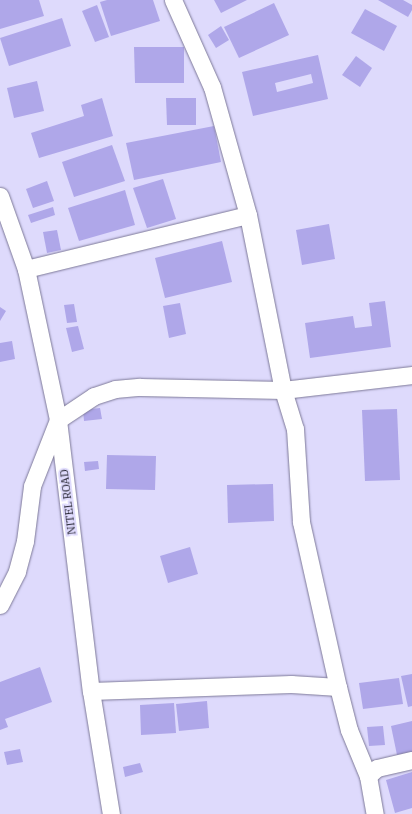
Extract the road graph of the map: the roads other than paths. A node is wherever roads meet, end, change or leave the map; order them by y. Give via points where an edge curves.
1 (173, 0) edge
2 (0, 196) edge
3 (248, 215) junction
4 (26, 269) junction
5 (412, 375) edge
6 (283, 390) junction
7 (58, 420) junction
8 (0, 605) edge
9 (338, 687) junction
10 (91, 691) junction
11 (412, 760) edge
12 (368, 776) junction
13 (111, 814) edge
14 (375, 814) edge

1 - 3 street via 212,87
2 - 4 street, NITEL ROAD
3 - 4 street
3 - 6 street
4 - 7 street, NITEL ROAD
5 - 6 street
6 - 7 street via 140,387 115,390 94,396
6 - 9 street via 295,429 301,522
7 - 8 street via 32,486 25,542 17,571
7 - 10 street, NITEL ROAD
9 - 10 street via 291,684
9 - 12 street via 349,730
10 - 13 street, NITEL ROAD
11 - 12 street via 377,768
12 - 14 street

